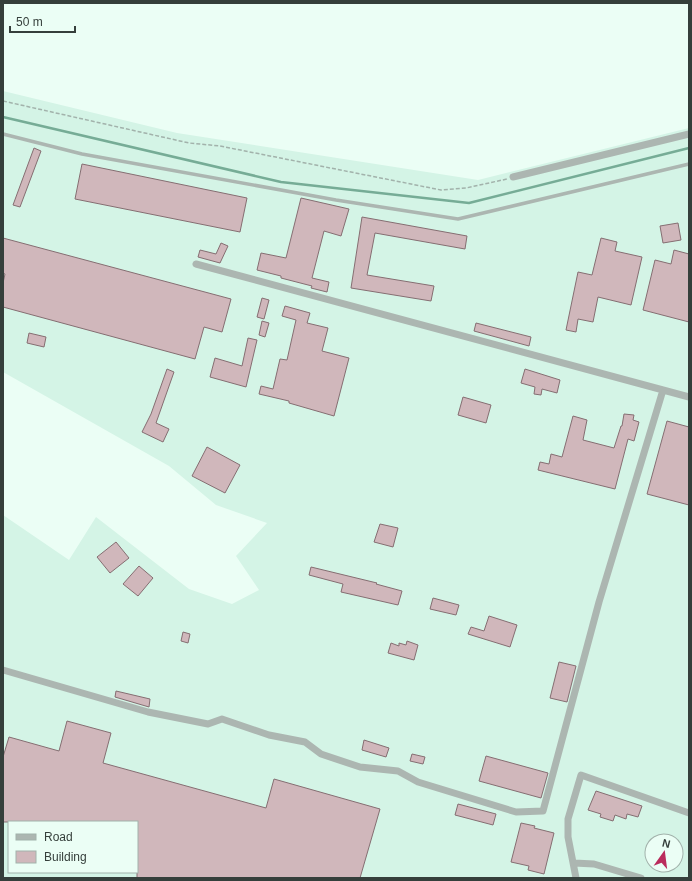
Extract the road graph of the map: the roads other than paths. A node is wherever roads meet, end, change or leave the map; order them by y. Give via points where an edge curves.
1 (3, 134) edge
2 (689, 134) edge
3 (689, 164) edge
4 (512, 178) road end
5 (196, 264) dead end
6 (663, 390) junction
7 (689, 397) edge
8 (3, 670) edge
9 (689, 812) edge
10 (574, 863) junction
11 (574, 877) edge
12 (641, 878) edge

1 - 3 lane via 82,154 336,200 458,219
2 - 4 street
5 - 6 street
6 - 7 street
6 - 8 street via 599,602 543,811 516,812 418,782 398,771 360,767 321,754 305,742 269,735 222,719 208,724 148,712
9 - 10 street via 581,775 568,819 568,837
10 - 11 street
10 - 12 street via 594,864

